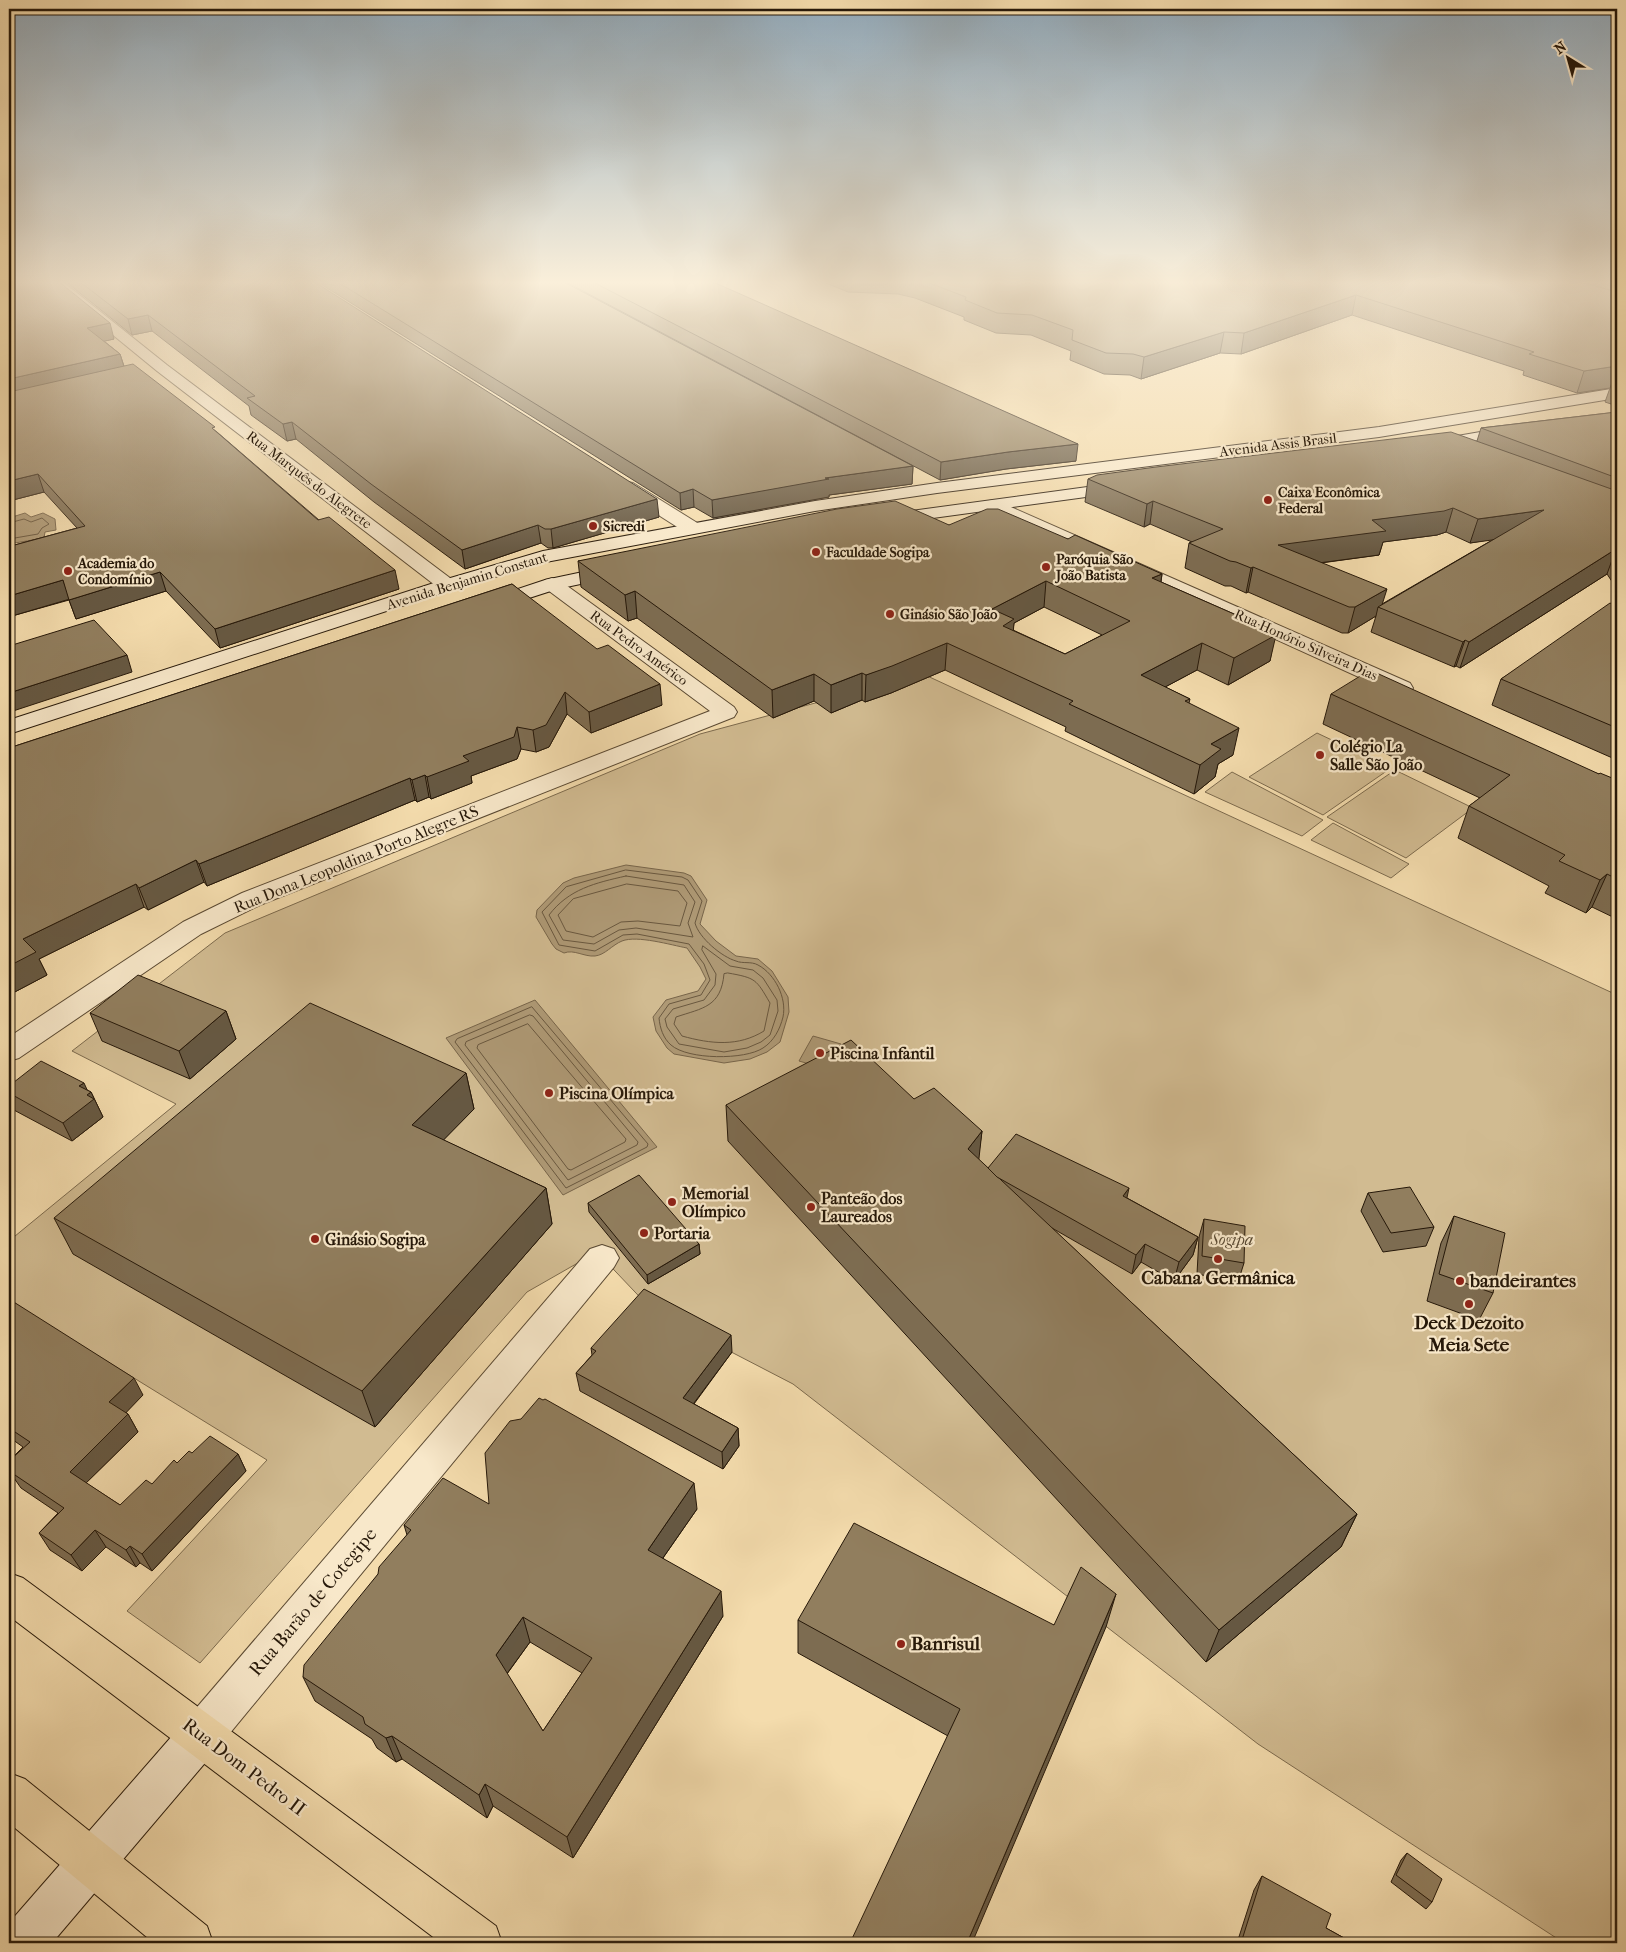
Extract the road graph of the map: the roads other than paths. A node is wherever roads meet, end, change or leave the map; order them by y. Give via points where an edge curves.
1 (146, 372) edge
2 (167, 372) edge
3 (143, 373) edge
4 (1617, 393) edge
5 (1532, 428) edge
6 (1379, 432) junction
7 (1438, 444) junction
8 (1419, 447) edge
9 (1464, 454) edge
10 (913, 474) edge
11 (610, 476) edge
12 (1142, 485) edge
13 (937, 488) junction
14 (995, 505) junction
15 (873, 521) edge
16 (692, 528) junction
17 (635, 567) edge
18 (552, 584) junction
19 (447, 585) junction
20 (468, 612) edge
21 (1422, 696) edge
22 (726, 712) joint
23 (9, 726) edge
24 (9, 1052) edge
25 (602, 1258) dead end
26 (9, 1592) edge
27 (201, 1735) junction
28 (9, 1795) edge
29 (91, 1863) junction
30 (22, 1943) edge
31 (190, 1943) edge
32 (479, 1943) edge

1 - 3 street
2 - 19 street, Rua Marquês do Alegrete
4 - 6 street, Avenida Assis Brasil
5 - 7 street
6 - 7 street
6 - 13 street, Avenida Assis Brasil
7 - 8 street
7 - 9 street
10 - 13 street
11 - 16 street
12 - 14 street
13 - 16 street, Avenida Benjamin Constant
14 - 15 street
14 - 21 street, Rua Honório Silveira Dias
16 - 19 street, Avenida Benjamin Constant via 543,557
17 - 18 street, Avenida Benjamin Constant
18 - 20 street, Avenida Benjamin Constant
18 - 22 street, Rua Pedro Américo
19 - 23 street, Avenida Benjamin Constant
22 - 24 street, Rua Dona Leopoldina Porto Alegre RS via 251,899 192,928
25 - 27 street, Rua Barão de Cotegipe
26 - 27 main road, Rua Dom Pedro II
27 - 29 street, Rua Barão de Cotegipe
27 - 32 main road, Rua Dom Pedro II
28 - 29 main road
29 - 30 street, Rua Barão de Cotegipe
29 - 31 main road

